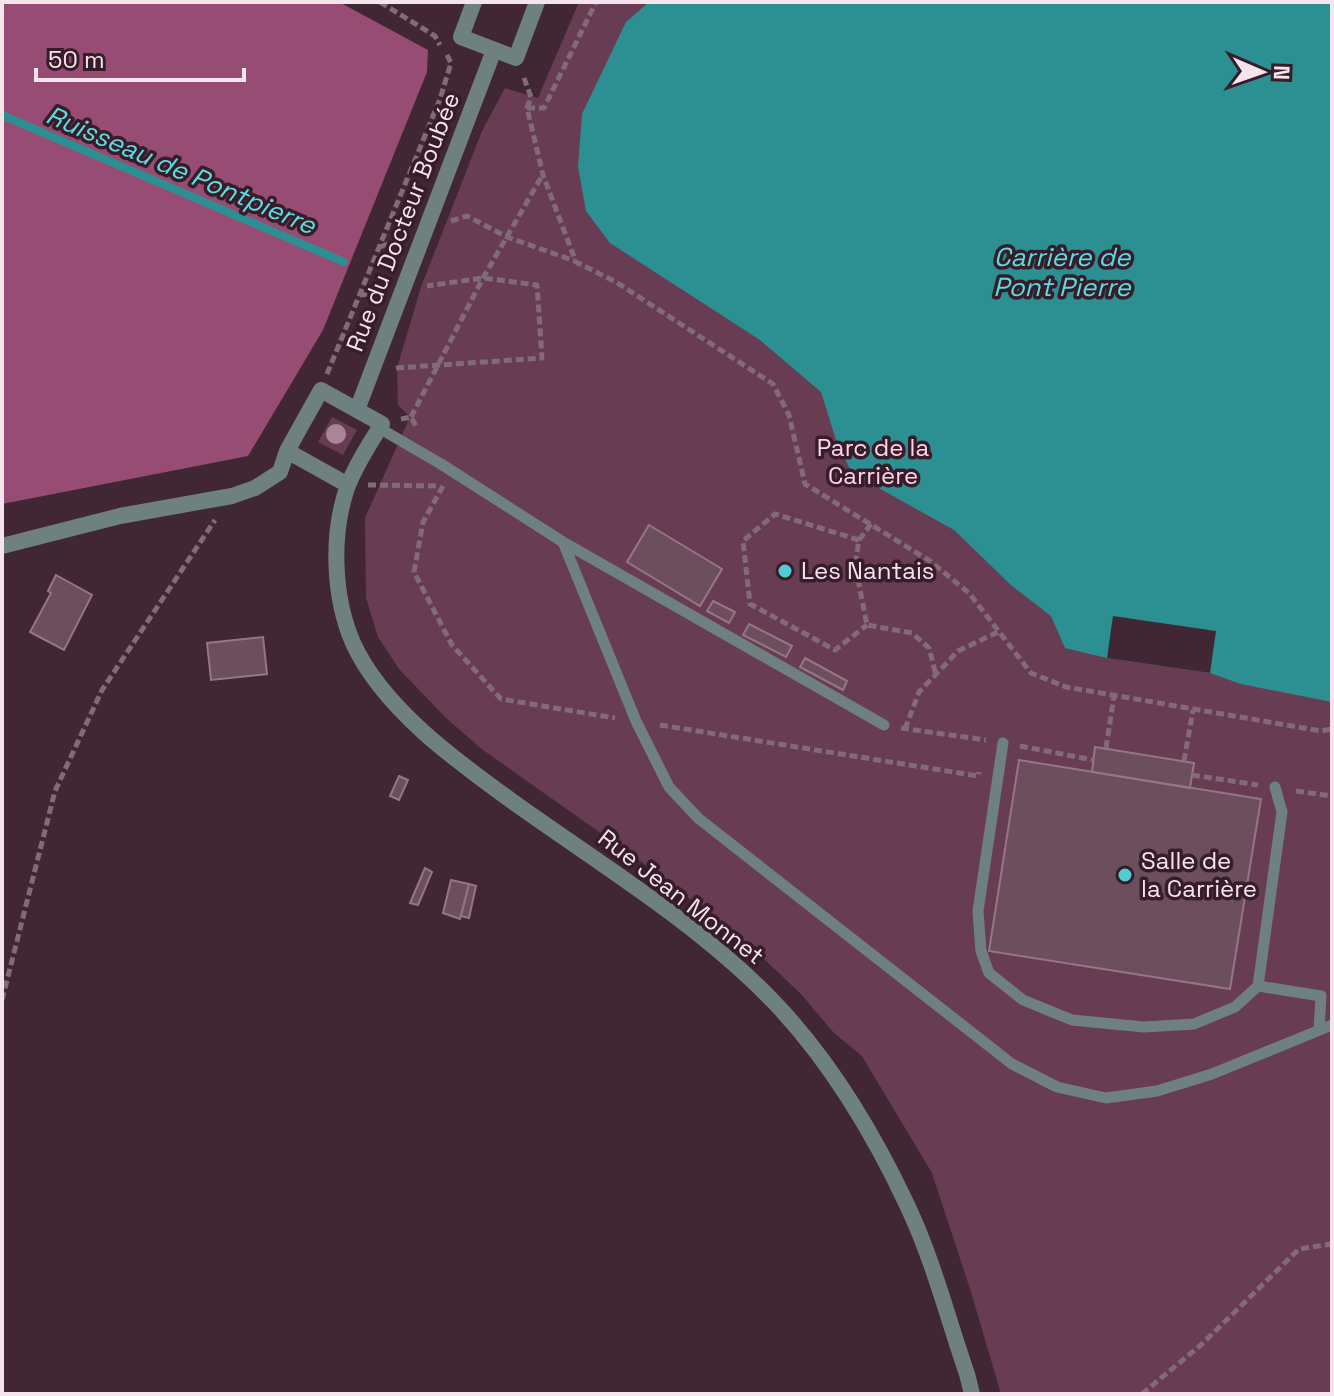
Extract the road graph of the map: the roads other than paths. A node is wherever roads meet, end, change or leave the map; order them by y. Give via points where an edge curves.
1 (537, 2) edge
2 (472, 3) edge
3 (494, 50) junction
4 (357, 410) junction
5 (379, 428) junction
6 (287, 451) junction
7 (348, 485) junction
8 (563, 542) junction
9 (2, 546) edge
10 (884, 725) road end
11 (1003, 743) road end
12 (1275, 787) road end
13 (1258, 986) junction
14 (1332, 1025) edge
15 (1319, 1030) junction
16 (972, 1394) edge

1 - 3 street via 516,58
2 - 3 street via 461,37
3 - 4 street, Rue du Docteur Boubée
4 - 5 street via 382,424
4 - 6 street via 321,390
5 - 7 street, Rue Jean Monnet
5 - 8 lane
6 - 7 street
6 - 9 street via 280,472 232,496 120,516
7 - 16 street, Rue Jean Monnet via 339,517 339,595 354,645 384,690 457,761 713,946 809,1042 868,1127 909,1209
8 - 10 lane
8 - 15 lane via 636,721 669,787 698,818 1012,1064 1057,1087 1106,1098 1157,1091 1212,1074
11 - 13 lane via 978,911 981,951 989,973 1023,1000 1072,1020 1144,1027 1194,1024 1235,1007
12 - 13 lane via 1282,812
13 - 15 lane via 1321,996
14 - 15 lane

